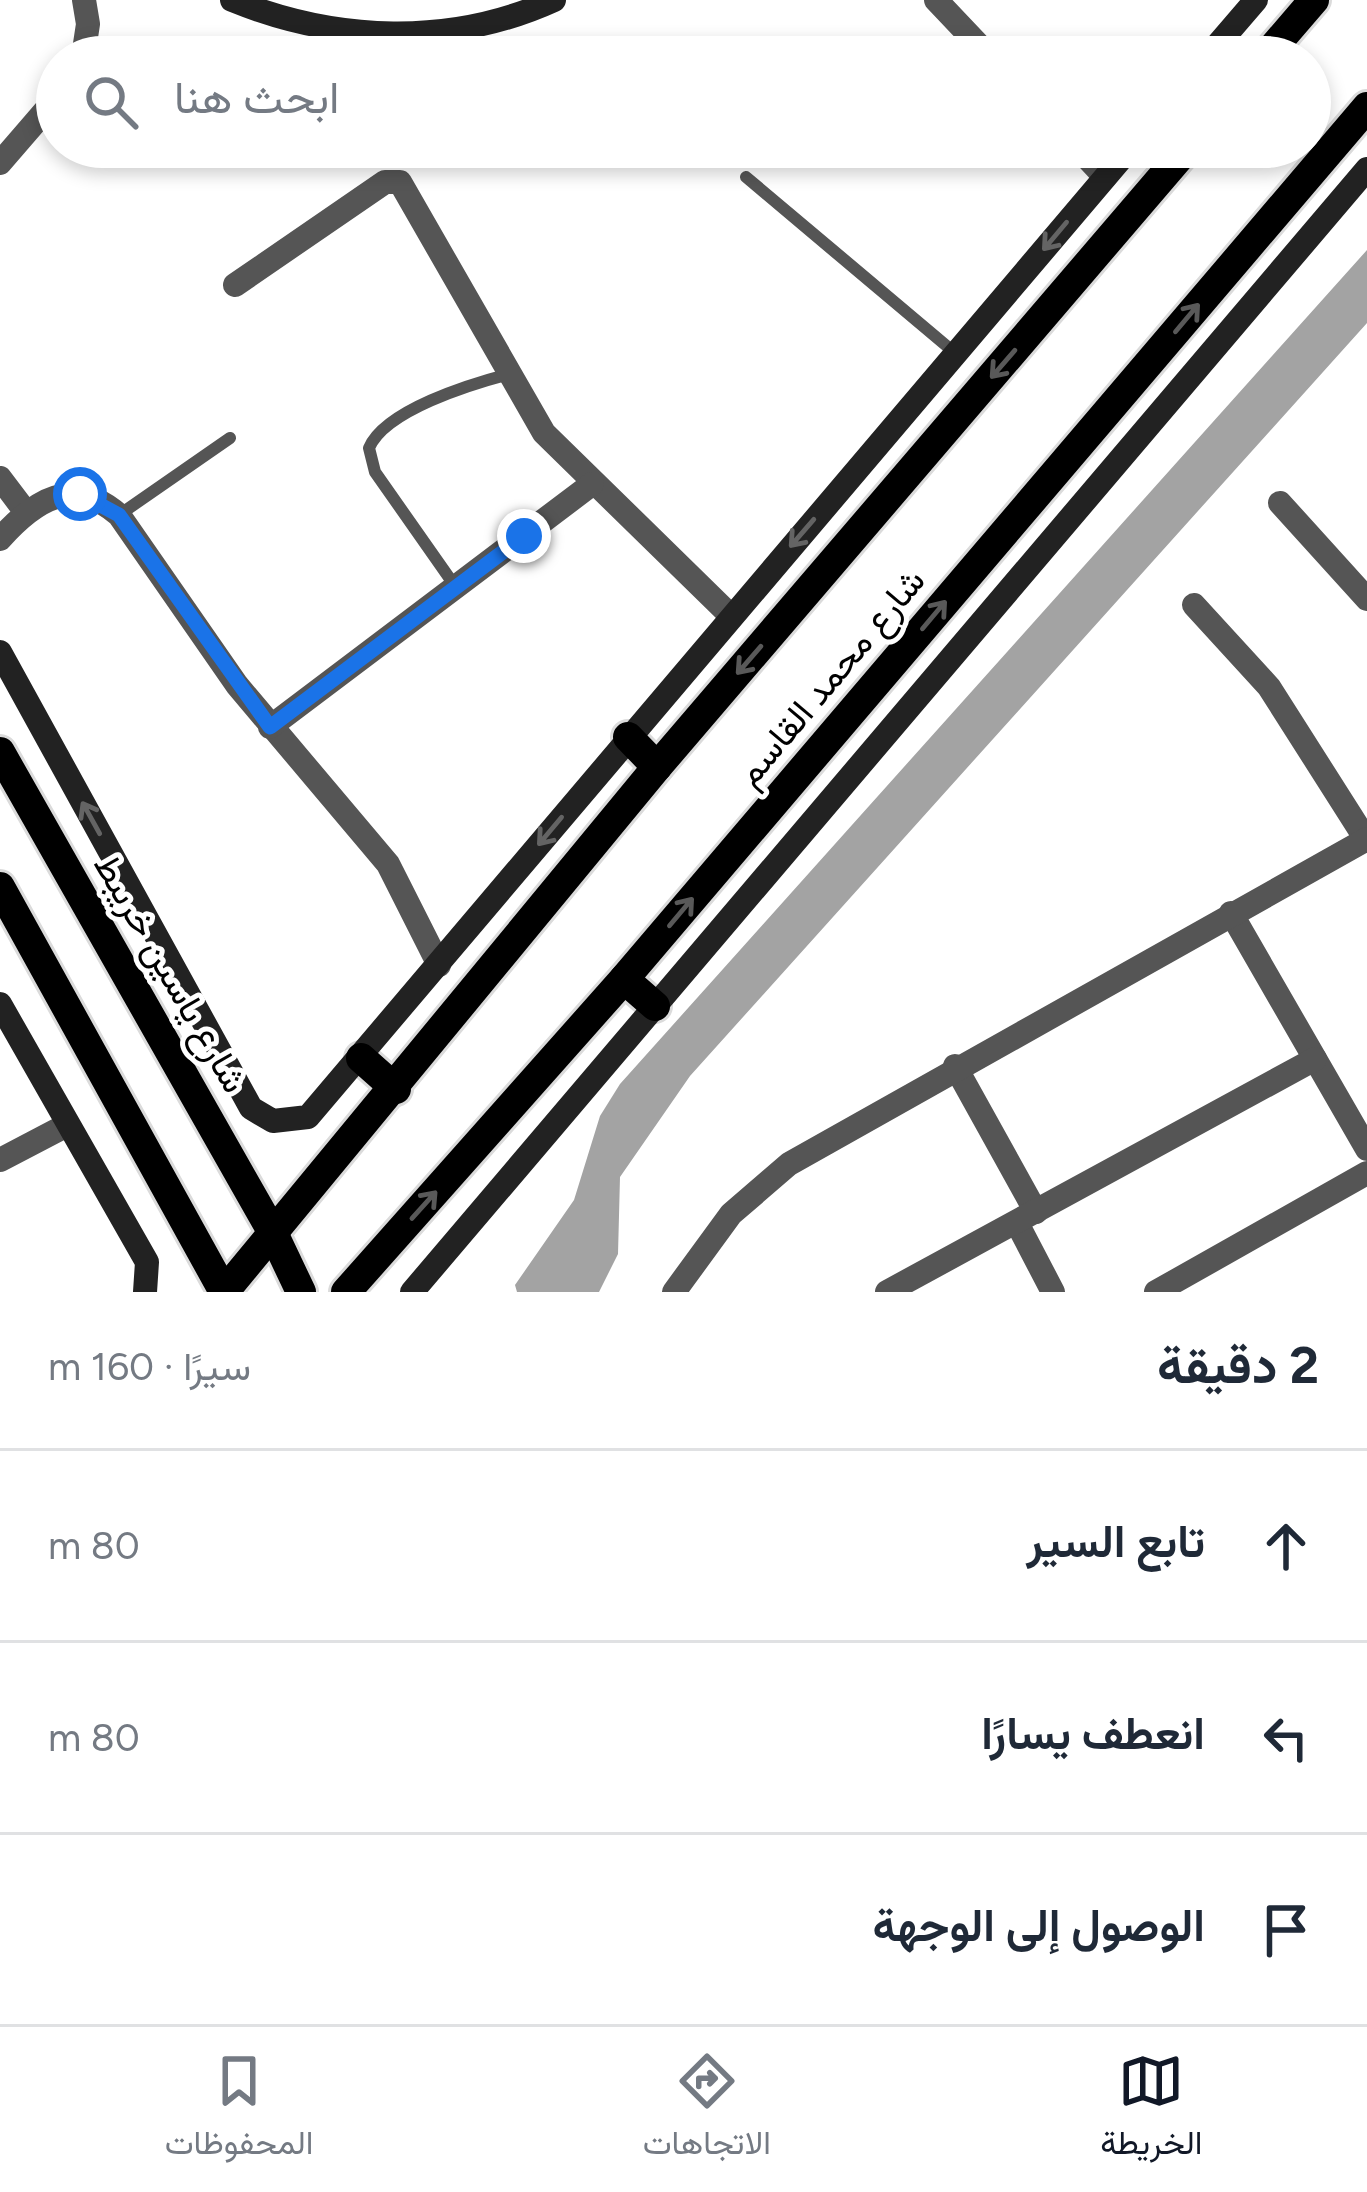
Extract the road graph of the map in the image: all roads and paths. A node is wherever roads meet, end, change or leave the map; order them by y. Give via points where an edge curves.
1 (83, 0) edge
2 (232, 0) edge
3 (554, 0) edge
4 (936, 0) edge
5 (1256, 0) edge
6 (1314, 0) edge
7 (86, 36) edge
8 (970, 36) edge
9 (1226, 36) edge
10 (1283, 36) edge
11 (1367, 107) edge
12 (36, 121) edge
13 (1331, 149) edge
14 (0, 163) edge
15 (1097, 168) edge
16 (1113, 168) edge
17 (1170, 168) edge
18 (1315, 168) edge
19 (1367, 169) edge
20 (746, 177) dead end
21 (1105, 177) junction
22 (235, 285) dead end
23 (955, 353) junction
24 (509, 374) junction
25 (230, 438) dead end
26 (0, 478) edge
27 (592, 484) junction
28 (1280, 503) dead end
29 (25, 511) junction
30 (119, 515) junction
31 (0, 538) edge
32 (455, 587) junction
33 (1367, 599) edge
34 (1193, 605) dead end
35 (730, 616) junction
36 (0, 652) edge
37 (270, 727) junction
38 (628, 736) junction
39 (0, 752) edge
40 (657, 767) junction
41 (1367, 840) edge
42 (0, 886) edge
43 (1231, 913) junction
44 (440, 964) junction
45 (624, 979) junction
46 (0, 1004) edge
47 (655, 1006) junction
48 (361, 1058) junction
49 (1315, 1059) junction
50 (956, 1066) junction
51 (396, 1088) junction
52 (67, 1125) junction
53 (1367, 1149) edge
54 (0, 1160) edge
55 (1367, 1173) edge
56 (1026, 1218) junction
57 (273, 1233) junction
58 (145, 1292) edge
59 (224, 1292) edge
60 (301, 1292) edge
61 (346, 1292) edge
62 (412, 1292) edge
63 (674, 1292) edge
64 (887, 1292) edge
65 (1053, 1292) edge
66 (1156, 1292) edge

1 - 7 street
2 - 3 main road via 324,28 399,34 475,26
4 - 8 street
5 - 9 main road
6 - 10 main road
13 -> 11 main road, شارع محمد القاسم
12 - 14 street
15 - 21 street
16 - 21 main road
17 -> 40 main road, شارع محمد القاسم
45 -> 18 main road, شارع محمد القاسم
19 - 47 main road
20 - 23 lane
21 -> 23 main road
22 - 24 street via 396,179
23 -> 35 main road
24 - 27 street via 544,434
24 - 32 lane via 407,414 369,448 375,472
25 - 30 lane
26 - 29 street
27 - 32 street
27 - 35 street
28 - 33 street
29 - 30 street via 65,494 94,498
29 - 31 street
30 - 37 street
32 - 37 street
34 - 41 street via 1270,687
35 - 38 main road
48 -> 36 main road via 308,1117 273,1121 251,1108
37 - 44 street via 388,864
38 - 40 main road
38 -> 44 main road
39 - 57 main road, شارع ياسين خريبط
40 - 51 main road, شارع محمد القاسم
41 - 43 street
42 - 59 main road
43 - 49 street
43 - 50 street
44 - 48 main road
45 - 47 main road
61 -> 45 main road, شارع محمد القاسم
46 - 52 main road
47 - 62 main road
48 - 51 main road
49 - 53 street
49 - 56 street
50 - 56 street
50 - 63 street via 758,1187
51 - 57 main road, شارع محمد القاسم
52 - 54 street
52 - 58 main road via 147,1262
55 - 66 street
56 - 64 street
56 - 65 street
57 - 59 main road, شارع محمد القاسم
57 - 60 main road, شارع ياسين خريبط

